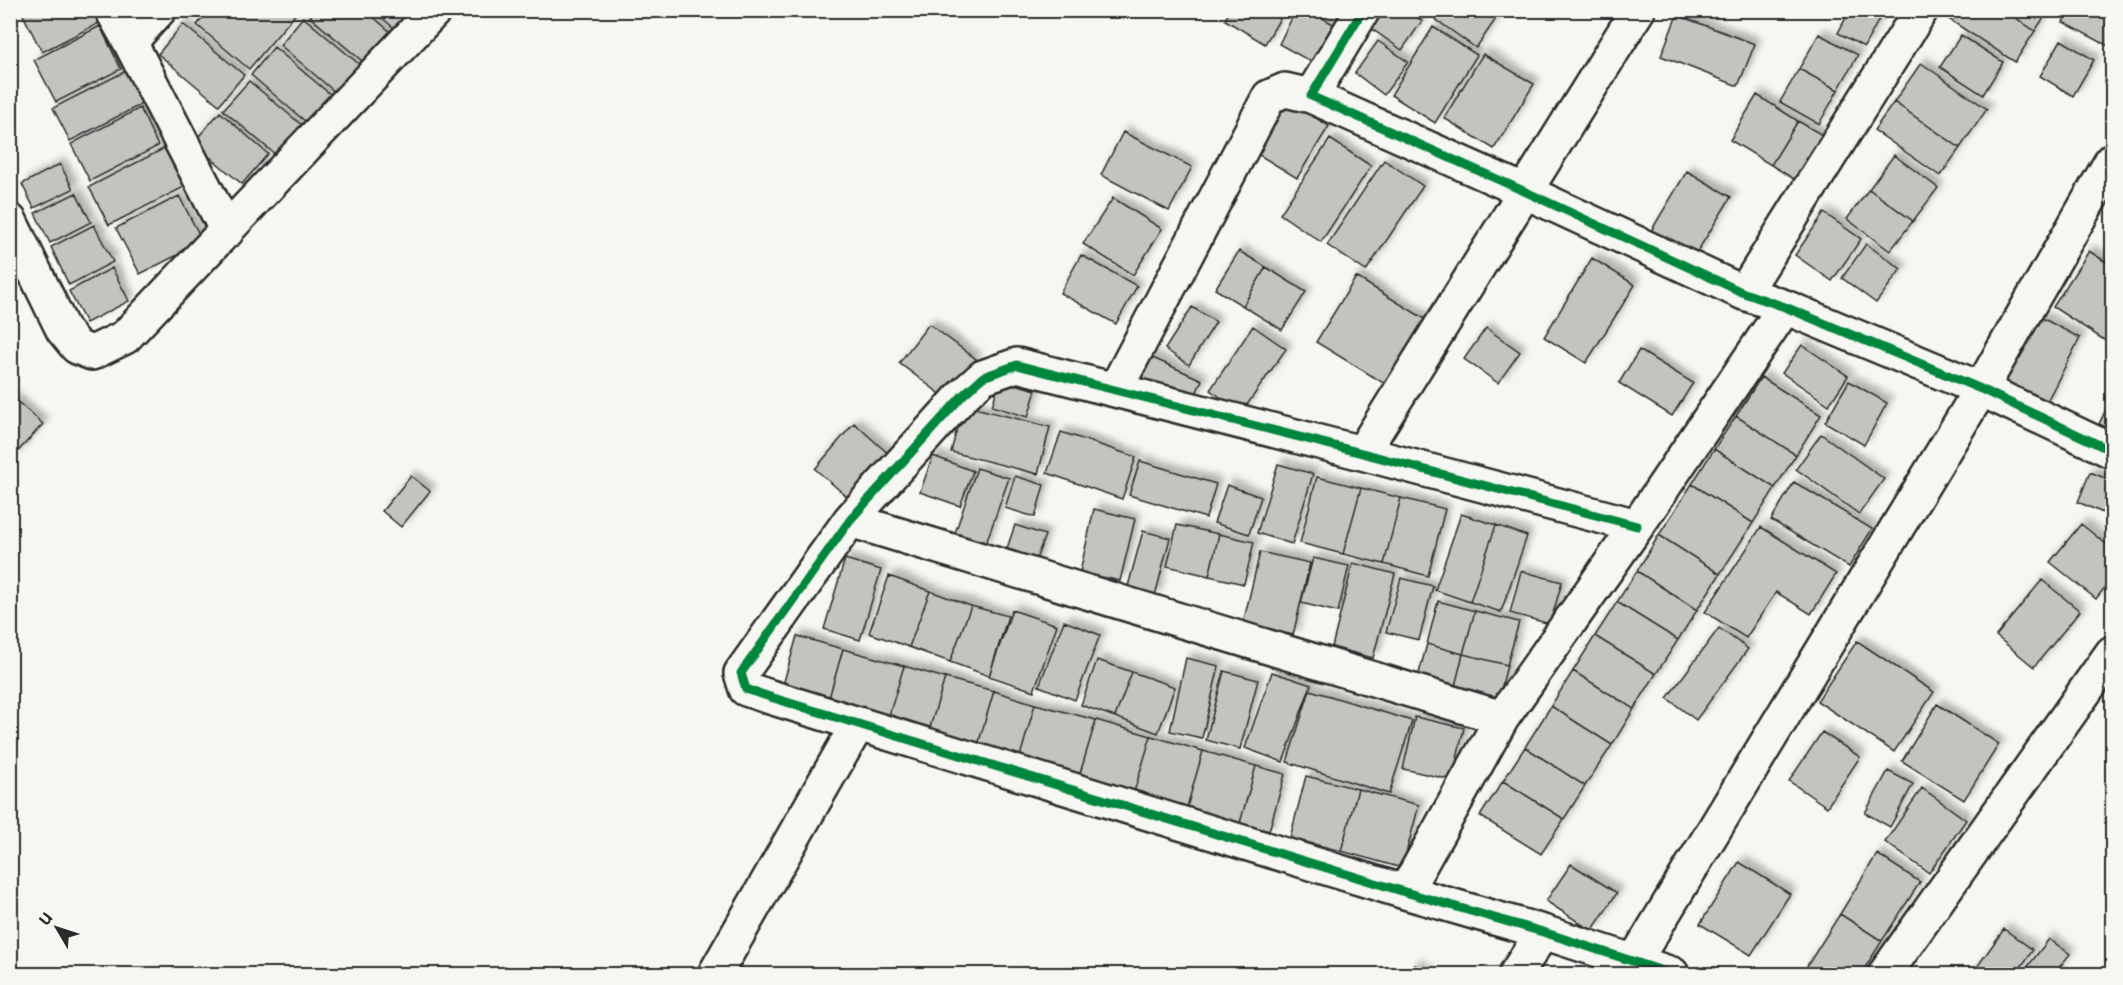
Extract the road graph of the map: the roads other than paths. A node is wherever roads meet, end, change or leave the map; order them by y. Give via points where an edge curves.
1 (112, 10) edge
2 (159, 10) edge
3 (435, 10) edge
4 (1363, 10) edge
5 (1638, 10) edge
6 (1921, 10) edge
7 (130, 42) junction
8 (1311, 96) junction
9 (2112, 160) edge
10 (1526, 192) junction
11 (10, 221) edge
12 (227, 231) junction
13 (1744, 293) junction
14 (1785, 307) junction
15 (1981, 389) junction
16 (1115, 390) junction
17 (2112, 451) edge
18 (1362, 453) junction
19 (850, 520) junction
20 (1637, 526) junction
21 (2112, 652) edge
22 (1502, 718) junction
23 (858, 724) junction
24 (1405, 892) junction
25 (1543, 932) junction
26 (1634, 962) junction
27 (715, 975) edge
28 (1516, 975) edge
29 (1672, 975) edge
30 (1885, 975) edge

1 - 7 street
2 - 7 street
3 - 12 street
4 - 8 street
5 - 10 street
6 - 13 street
7 - 12 street
8 - 10 street
8 - 16 street via 1285,90 1269,97
9 - 15 street
10 - 13 street
10 - 18 street
11 - 12 street via 63,330 77,347 92,353 124,337
13 - 14 street
14 - 15 street
14 - 20 street
15 - 17 street
15 - 26 street
16 - 18 street
16 - 19 street via 1017,365 983,377
18 - 20 street
19 - 22 street
19 - 23 street via 741,673 746,689
20 - 22 street
21 - 30 street
22 - 24 street
23 - 24 street
23 - 27 street
24 - 25 street
25 - 26 street
25 - 28 street
26 - 29 street

